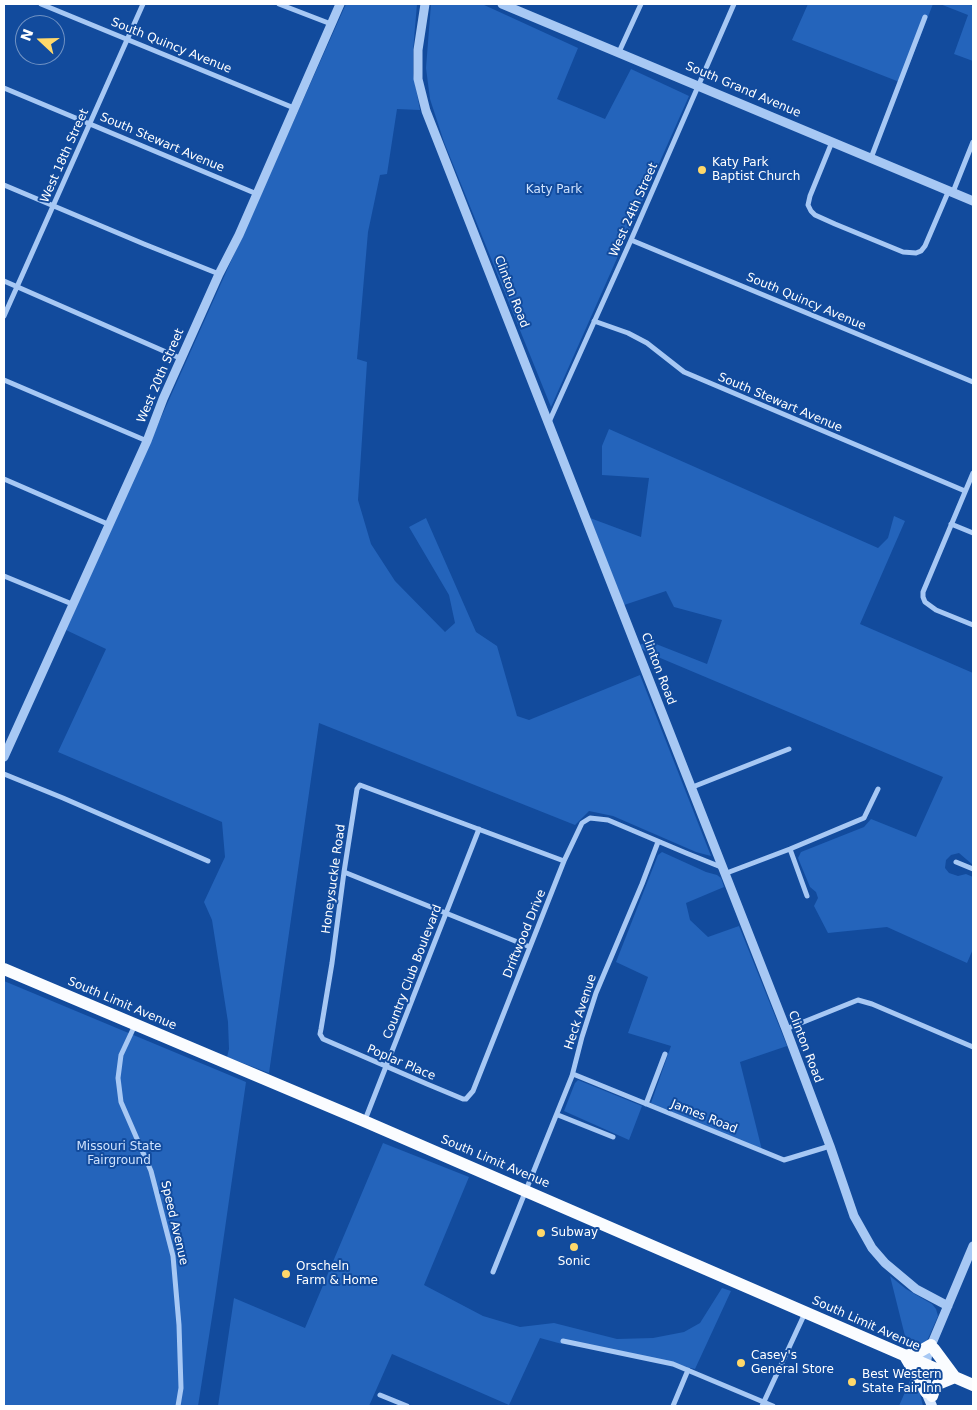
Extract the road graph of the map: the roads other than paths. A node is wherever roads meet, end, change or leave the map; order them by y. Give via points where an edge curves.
1 (41, 4) edge
2 (143, 4) edge
3 (279, 4) edge
4 (340, 4) edge
5 (425, 4) edge
6 (502, 4) edge
7 (641, 4) edge
8 (734, 4) edge
9 (925, 17) dead end
10 (331, 24) junction
11 (127, 39) junction
12 (619, 52) junction
13 (699, 85) junction
14 (4, 88) edge
15 (294, 108) junction
16 (89, 123) junction
17 (832, 141) junction
18 (973, 142) edge
19 (871, 158) junction
20 (4, 185) edge
21 (951, 191) junction
22 (257, 194) junction
23 (973, 201) edge
24 (54, 207) junction
25 (632, 240) junction
26 (219, 274) junction
27 (4, 281) edge
28 (17, 287) junction
29 (4, 316) edge
30 (594, 321) junction
31 (182, 359) junction
32 (4, 380) edge
33 (973, 382) edge
34 (549, 422) junction
35 (147, 441) junction
36 (973, 473) edge
37 (4, 479) edge
38 (965, 491) junction
39 (951, 524) junction
40 (110, 525) junction
41 (973, 533) edge
42 (4, 576) edge
43 (72, 604) junction
44 (973, 625) edge
45 (789, 748) dead end
46 (4, 757) edge
47 (4, 774) edge
48 (690, 788) junction
49 (878, 788) dead end
50 (479, 829) junction
51 (658, 842) junction
52 (790, 849) junction
53 (564, 861) junction
54 (208, 862) dead end
55 (956, 862) dead end
56 (973, 869) edge
57 (723, 870) junction
58 (344, 872) junction
59 (807, 896) dead end
60 (446, 914) junction
61 (530, 947) junction
62 (4, 969) edge
63 (326, 1001) joint
64 (136, 1024) junction
65 (786, 1029) junction
66 (973, 1047) edge
67 (665, 1054) dead end
68 (486, 1057) joint
69 (386, 1067) junction
70 (573, 1074) junction
71 (646, 1104) junction
72 (558, 1115) junction
73 (364, 1121) junction
74 (613, 1137) dead end
75 (830, 1146) junction
76 (527, 1191) junction
77 (973, 1246) edge
78 (493, 1272) dead end
79 (948, 1306) junction
80 (805, 1312) junction
81 (563, 1341) dead end
82 (933, 1345) junction
83 (905, 1356) junction
84 (928, 1366) junction
85 (688, 1370) junction
86 (955, 1377) junction
87 (973, 1385) edge
88 (380, 1395) dead end
89 (930, 1399) edge
90 (763, 1404) edge
91 (178, 1406) edge
92 (407, 1406) edge
93 (673, 1406) edge
94 (773, 1406) edge

1 - 11 street, South Quincy Avenue
2 - 11 street, West 18th Street
3 - 10 street
4 - 10 street, West 20th Street
5 - 34 street, Clinton Road via 418,50 418,79 426,111
6 - 12 street, South Grand Avenue
7 - 12 street
8 - 13 street, West 24th Street
9 - 19 street
10 - 15 street, West 20th Street
11 - 15 street, South Quincy Avenue
11 - 16 street, West 18th Street
12 - 13 street, South Grand Avenue
13 - 17 street, South Grand Avenue
13 - 25 street, West 24th Street
14 - 16 street, South Stewart Avenue
15 - 22 street, West 20th Street
16 - 22 street, South Stewart Avenue
16 - 24 street, West 18th Street
17 - 19 street, South Grand Avenue
17 - 21 street via 808,205 815,215 835,224 903,252 916,253 925,246
18 - 21 street
19 - 21 street, South Grand Avenue
20 - 24 street
21 - 23 street, South Grand Avenue
22 - 26 street, West 20th Street
24 - 26 street
24 - 28 street, West 18th Street
25 - 30 street, West 24th Street
25 - 33 street, South Quincy Avenue
26 - 31 street, West 20th Street
27 - 28 street
28 - 29 street, West 18th Street
28 - 31 street
30 - 34 street, West 24th Street
30 - 38 street, South Stewart Avenue via 647,343 684,372
31 - 35 street, West 20th Street
32 - 35 street
34 - 48 street, Clinton Road
35 - 40 street, West 20th Street
36 - 38 street
37 - 40 street
38 - 39 street
39 - 41 street
39 - 44 street via 924,592 925,602
40 - 43 street, West 20th Street
42 - 43 street
43 - 46 street, West 20th Street
45 - 48 street
47 - 54 street
48 - 57 street, Clinton Road
49 - 52 street via 864,818
50 - 53 street
50 - 58 street, Honeysuckle Road via 360,785
50 - 60 street, Country Club Boulevard
51 - 53 street, Driftwood Drive via 595,817 586,820 578,829
51 - 57 street
51 - 70 street, Heck Avenue via 596,993
52 - 57 street
52 - 59 street
53 - 61 street, Driftwood Drive
55 - 56 street
57 - 65 street, Clinton Road
58 - 60 street
58 - 63 street, Honeysuckle Road
60 - 61 street
60 - 69 street, Country Club Boulevard
61 - 68 street, Driftwood Drive
62 - 64 highway, South Limit Avenue
63 - 69 street, Poplar Place via 320,1034 323,1039
64 - 73 highway, South Limit Avenue
64 - 91 street, Speed Avenue via 121,1056 118,1078 121,1102 151,1171 173,1256 179,1325 181,1388
65 - 66 street via 858,1000
65 - 75 street, Clinton Road
67 - 71 street
68 - 69 street, Poplar Place via 470,1096 462,1099
69 - 73 street, Country Club Boulevard
70 - 71 street, James Road
70 - 72 street, Heck Avenue
71 - 75 street, James Road via 784,1160
72 - 74 street
72 - 76 street, Heck Avenue
73 - 76 highway, South Limit Avenue
75 - 79 street, Clinton Road via 854,1216 872,1248 916,1289
76 - 78 street, Heck Avenue
76 - 80 highway, South Limit Avenue
77 - 79 street
79 - 82 street
80 - 83 highway, South Limit Avenue
80 - 90 street
81 - 85 street
82 - 83 highway
82 - 84 street
82 - 86 highway
83 - 84 highway, South Limit Avenue
83 - 89 highway
84 - 86 highway, South Limit Avenue
84 - 89 main road
85 - 90 street
85 - 93 street
86 - 87 highway, South Limit Avenue
86 - 89 highway via 938,1384
88 - 92 street
90 - 94 street

